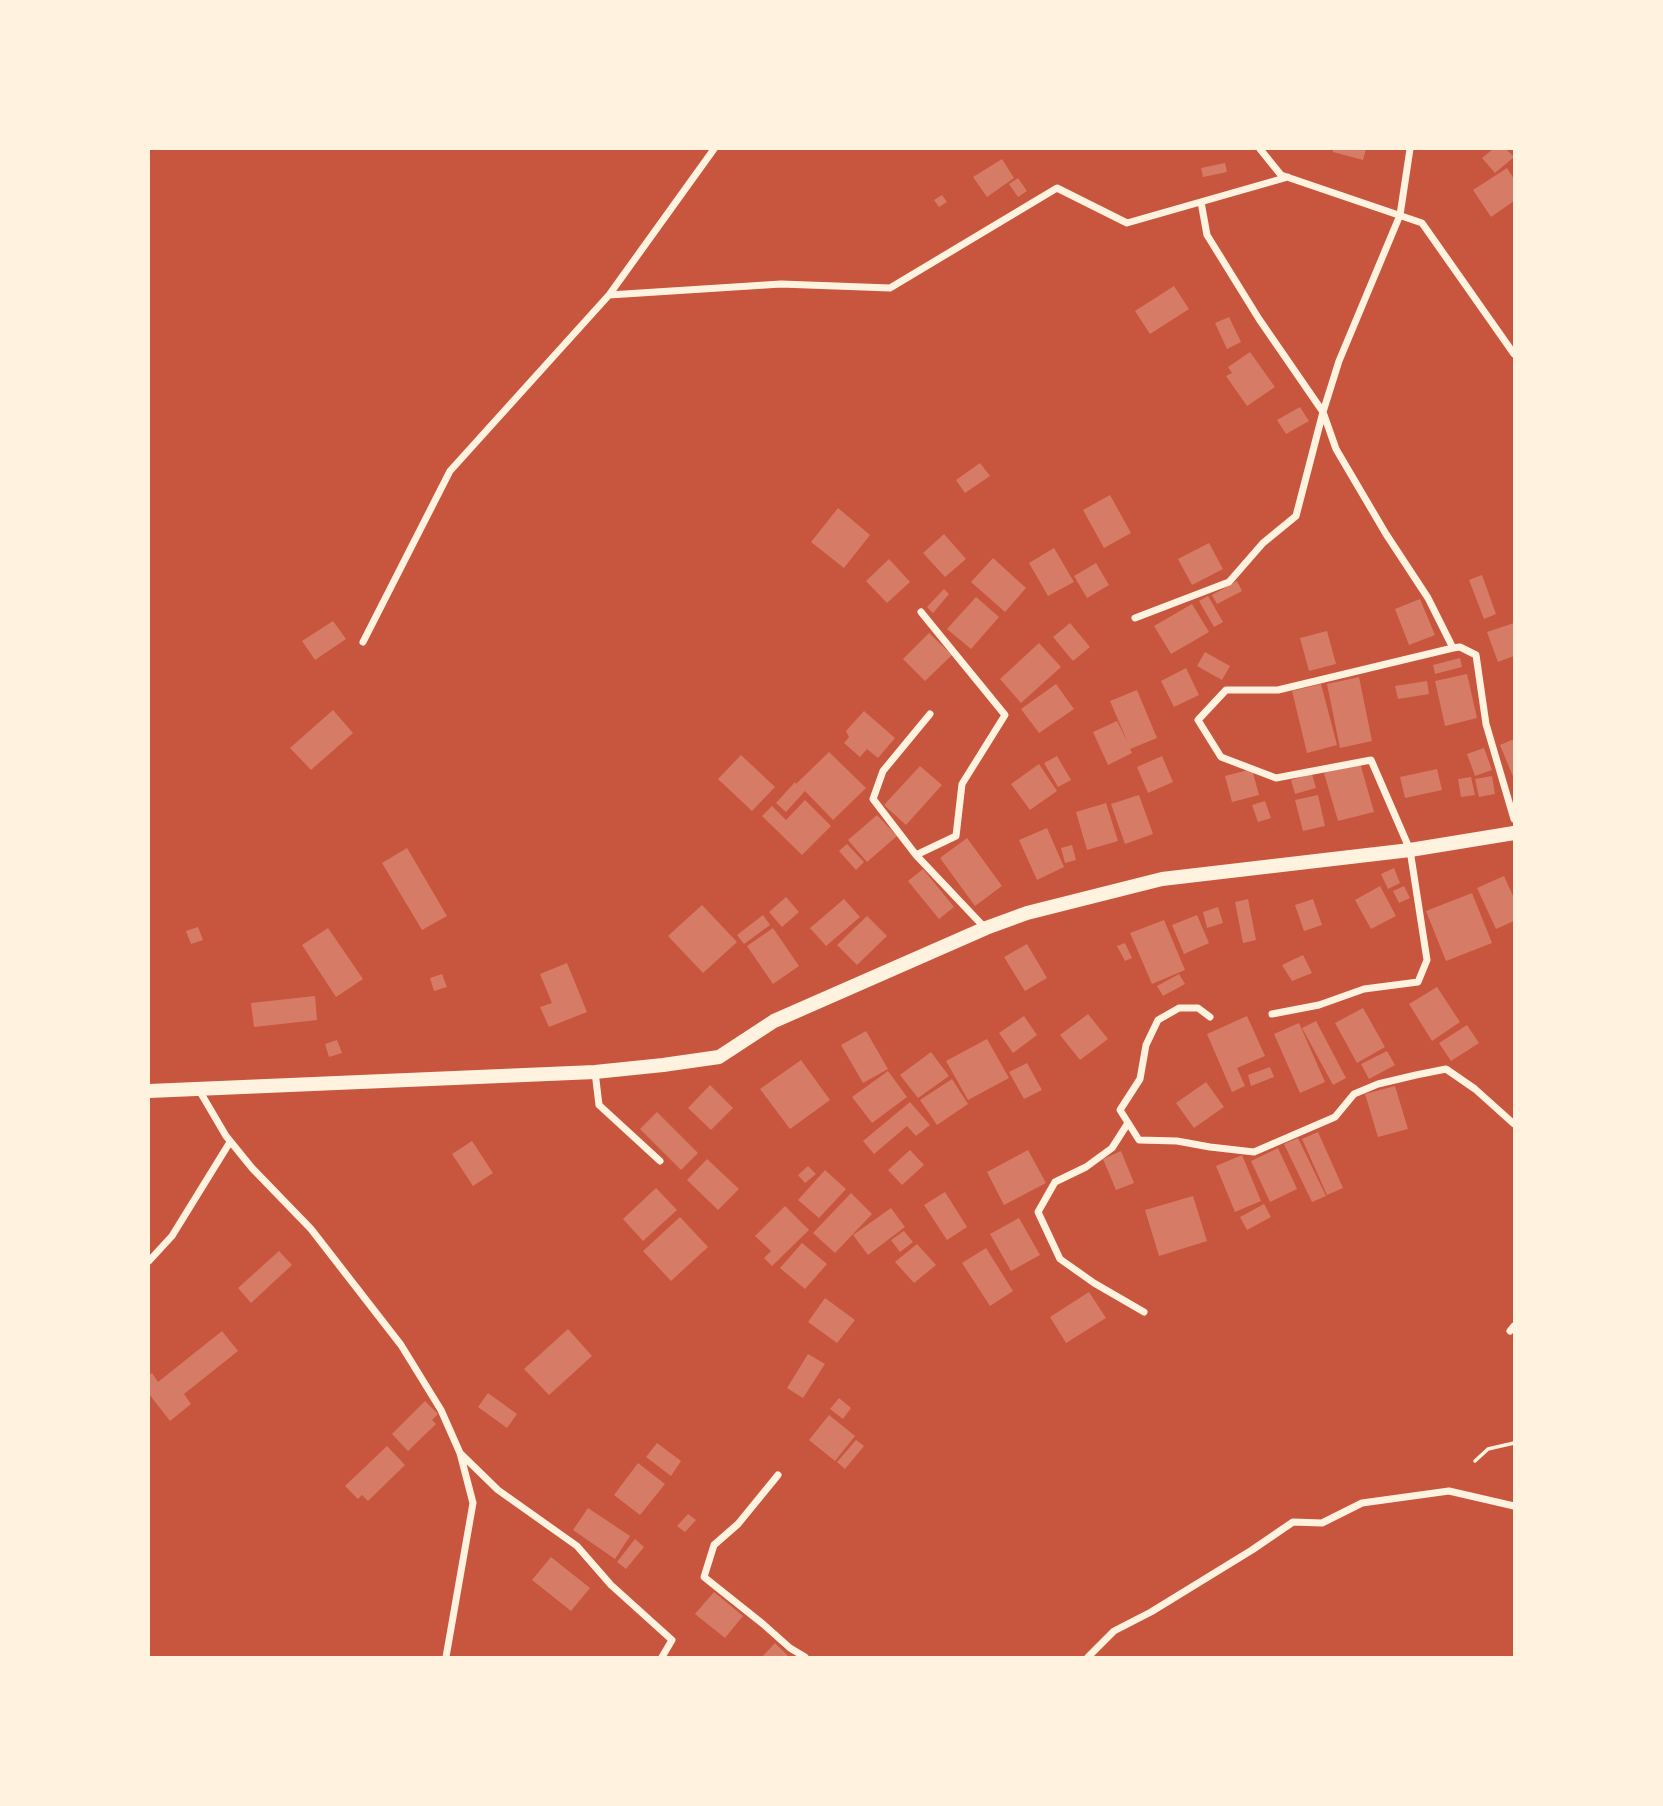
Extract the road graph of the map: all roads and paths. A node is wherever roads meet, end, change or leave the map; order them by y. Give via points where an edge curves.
1 (714, 149) edge
2 (1260, 149) edge
3 (1410, 149) edge
4 (1288, 177) junction
5 (1201, 202) junction
6 (1399, 215) junction
7 (609, 296) junction
8 (1514, 354) edge
9 (1323, 412) junction
10 (921, 612) dead end
11 (1135, 618) dead end
12 (363, 642) dead end
13 (1453, 648) junction
14 (930, 714) dead end
15 (1514, 819) edge
16 (1514, 833) edge
17 (1410, 850) junction
18 (916, 855) junction
19 (986, 928) junction
20 (1272, 1014) dead end
21 (1210, 1017) dead end
22 (595, 1072) junction
23 (199, 1090) junction
24 (149, 1091) edge
25 (1128, 1123) junction
26 (1514, 1124) edge
27 (230, 1142) junction
28 (660, 1161) dead end
29 (149, 1261) edge
30 (1144, 1312) dead end
31 (1514, 1443) edge
32 (460, 1453) junction
33 (1475, 1461) dead end
34 (778, 1475) dead end
35 (1514, 1506) edge
36 (446, 1657) edge
37 (662, 1657) edge
38 (804, 1657) edge
39 (1087, 1657) edge

1 - 7 street
2 - 4 street via 1281,175
3 - 6 street
4 - 5 street
4 - 6 street
5 - 7 street via 1127,223 1057,188 890,288 781,284
5 - 9 street via 1207,235
6 - 8 street via 1422,223
6 - 9 street
7 - 12 street via 450,471
9 - 11 street via 1296,516 1263,543 1229,582
9 - 13 street via 1336,449 1428,598
10 - 18 street via 1005,715 961,784 956,836
13 - 15 street via 1476,655 1486,724
13 - 17 street via 1278,690 1226,690 1198,720 1221,757 1276,778 1371,760
14 - 18 street via 883,771 873,799
16 - 17 main road
17 - 19 main road via 1162,878
17 - 20 street via 1427,960 1418,982 1364,989 1319,1005
18 - 19 street
19 - 22 main road via 774,1021 719,1057
21 - 25 street via 1198,1008 1179,1008 1158,1020 1146,1045 1140,1079 1120,1110
22 - 23 main road
22 - 28 street via 599,1105
23 - 24 main road
23 - 27 street
25 - 26 street via 1139,1140 1254,1152 1335,1118 1354,1094 1446,1069
25 - 30 street via 1112,1148 1055,1182 1038,1212 1060,1259
27 - 29 street via 172,1236
27 - 32 street via 312,1229 401,1345 441,1410
31 - 33 path via 1488,1449
32 - 36 street via 473,1503
32 - 37 street via 498,1490 576,1546 672,1640
34 - 38 street via 738,1524 714,1545 704,1577
35 - 39 street via 1449,1491 1362,1503 1322,1522 1293,1522 1114,1631

